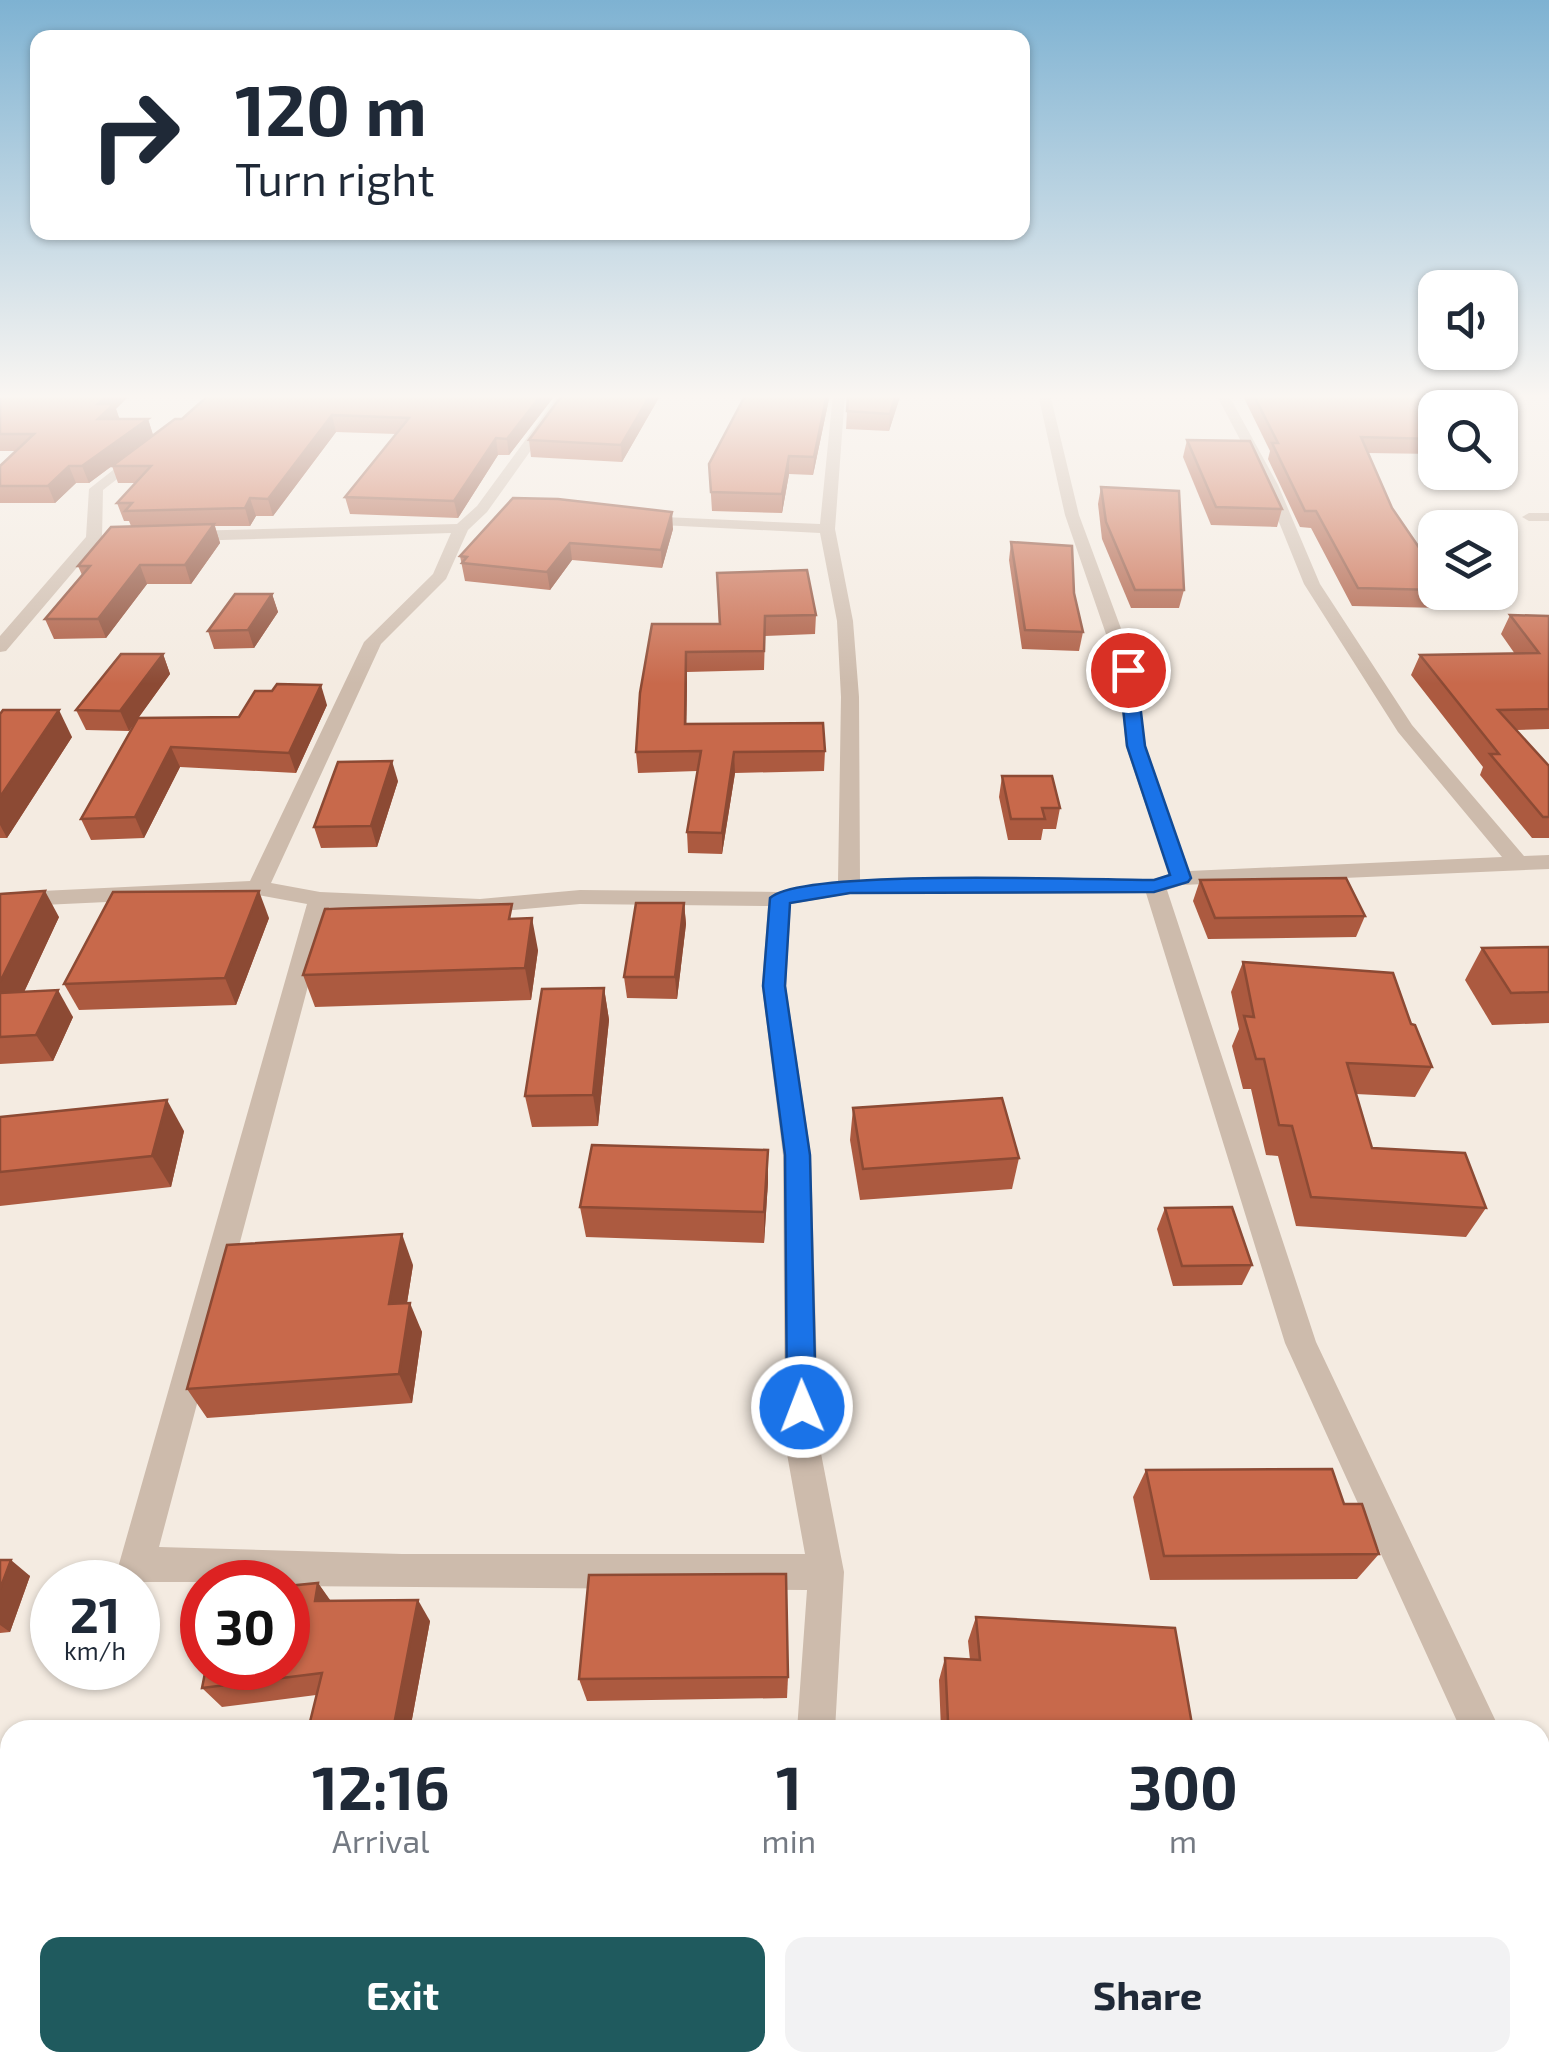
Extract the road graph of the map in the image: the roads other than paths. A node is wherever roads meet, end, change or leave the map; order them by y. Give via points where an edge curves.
1 (96, 491) edge
2 (503, 491) edge
3 (830, 491) edge
4 (1067, 491) edge
5 (1274, 491) edge
6 (1549, 516) edge
7 (1530, 517) dead end
8 (632, 519) edge
9 (462, 528) junction
10 (827, 530) junction
11 (176, 536) edge
12 (94, 538) junction
13 (116, 539) edge
14 (0, 647) edge
15 (1517, 862) junction
16 (1549, 862) edge
17 (1168, 882) junction
18 (850, 887) junction
19 (258, 888) junction
20 (780, 898) junction
21 (320, 899) junction
22 (0, 900) edge
23 (826, 1572) junction
24 (817, 1720) edge
25 (1476, 1720) edge

1 - 12 street
2 - 9 street via 491,509
3 - 10 street
4 - 17 street via 1128,670 1136,746
5 - 15 street via 1312,584 1406,728
6 - 7 street
8 - 10 street
9 - 11 street
9 - 19 street via 440,576 373,642
10 - 18 street via 845,621 850,698
12 - 13 street
12 - 14 street
15 - 16 street
15 - 17 street
17 - 18 street
17 - 25 street via 1301,1343
18 - 20 street
19 - 21 street
19 - 22 street
20 - 21 street via 580,897 480,906
20 - 23 street via 774,986 797,1155 802,1444
21 - 23 street via 138,1564
23 - 24 street

